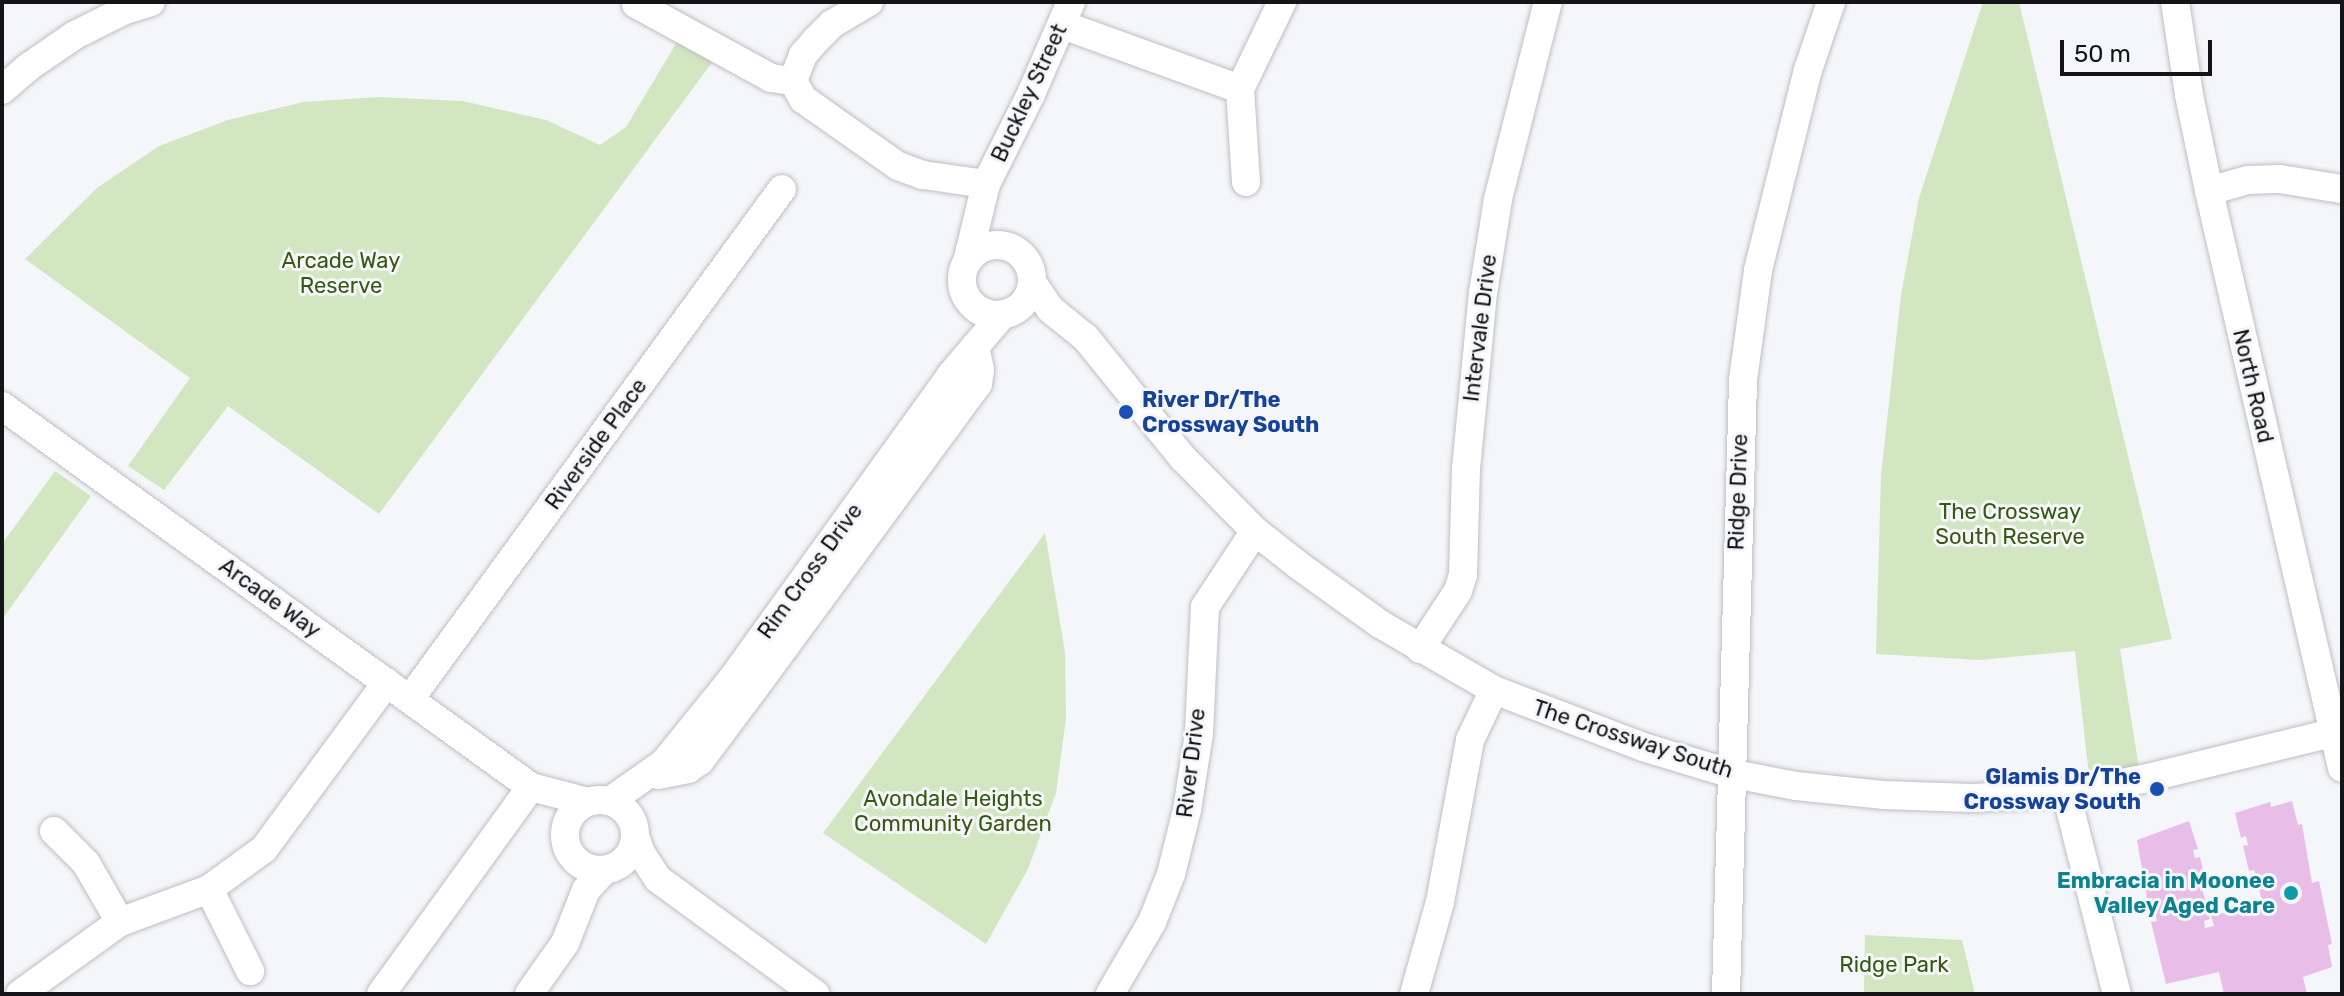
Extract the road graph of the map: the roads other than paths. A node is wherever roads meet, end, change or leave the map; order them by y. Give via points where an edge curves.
1 (151, 2) edge
2 (869, 2) edge
3 (1282, 2) edge
4 (1548, 2) edge
5 (1831, 2) edge
6 (2175, 2) edge
7 (636, 4) edge
8 (1067, 13) edge
9 (793, 81) junction
10 (1240, 89) junction
11 (2, 90) edge
12 (1246, 182) dead end
13 (986, 184) junction
14 (782, 189) dead end
15 (2342, 189) edge
16 (2209, 191) junction
17 (1008, 247) junction
18 (967, 262) junction
19 (1032, 282) junction
20 (966, 297) junction
21 (1008, 313) junction
22 (1071, 324) junction
23 (975, 347) junction
24 (951, 375) junction
25 (2, 406) edge
26 (1255, 531) junction
27 (1420, 649) junction
28 (387, 682) junction
29 (1494, 690) junction
30 (410, 699) junction
31 (2332, 733) junction
32 (2342, 768) edge
33 (661, 769) junction
34 (1729, 773) junction
35 (534, 789) junction
36 (2066, 793) junction
37 (599, 801) junction
38 (635, 830) junction
39 (54, 831) dead end
40 (567, 845) junction
41 (609, 869) junction
42 (658, 879) junction
43 (209, 889) junction
44 (578, 905) junction
45 (120, 922) junction
46 (250, 971) dead end
47 (20, 994) edge
48 (381, 994) edge
49 (529, 994) edge
50 (815, 994) edge
51 (1110, 994) edge
52 (1414, 994) edge
53 (1726, 994) edge
54 (2117, 994) edge

1 - 11 street via 75,35
2 - 9 street via 816,40
3 - 10 street
4 - 27 street, Intervale Drive via 1498,199 1483,293 1466,469 1463,575
5 - 34 street, Ridge Drive via 1808,70 1758,270 1743,380
6 - 16 street, North Road
7 - 9 street via 771,78
8 - 10 street
8 - 13 street, Buckley Street
9 - 13 street via 803,99 898,166
10 - 12 street
13 - 17 street, Buckley Street via 993,220
13 - 18 street, Buckley Street
14 - 30 street, Riverside Place
15 - 16 street via 2280,179 2248,180
16 - 31 street, North Road
17 - 18 street via 985,248
17 - 19 street via 1026,261
18 - 20 street
19 - 21 street via 1027,299
19 - 22 street, The Crossway South via 1050,309
20 - 21 street via 981,312
20 - 24 street, Rim Cross Drive via 969,322
21 - 22 street
21 - 23 street, Rim Cross Drive
22 - 26 street, The Crossway South via 1183,458
23 - 24 street, Rim Cross Drive
23 - 33 street via 978,384 744,702 700,761 688,769
24 - 33 street, Rim Cross Drive
25 - 28 street, Arcade Way
26 - 27 street, The Crossway South
26 - 51 street, River Drive via 1205,607 1199,733 1187,810 1152,922
27 - 29 street, The Crossway South
28 - 30 street, Arcade Way
28 - 43 street via 264,849
29 - 34 street, The Crossway South via 1643,747
29 - 52 street via 1470,740 1440,902
30 - 35 street, Arcade Way
31 - 32 street, North Road
31 - 36 street, The Crossway South via 2214,764
33 - 37 street, Rim Cross Drive
33 - 38 street, Rim Cross Drive
34 - 36 street, The Crossway South via 1883,795
34 - 53 street, Ridge Drive
35 - 37 street, Arcade Way
35 - 40 street, Arcade Way
35 - 48 street
36 - 54 street
37 - 38 street via 629,814
37 - 40 street via 571,815
38 - 41 street via 630,855
38 - 42 street via 641,853
39 - 45 street via 86,863
40 - 41 street via 585,868
40 - 44 street
41 - 42 street
41 - 44 street
42 - 50 street
43 - 45 street
43 - 46 street
44 - 49 street via 565,943
45 - 47 street

